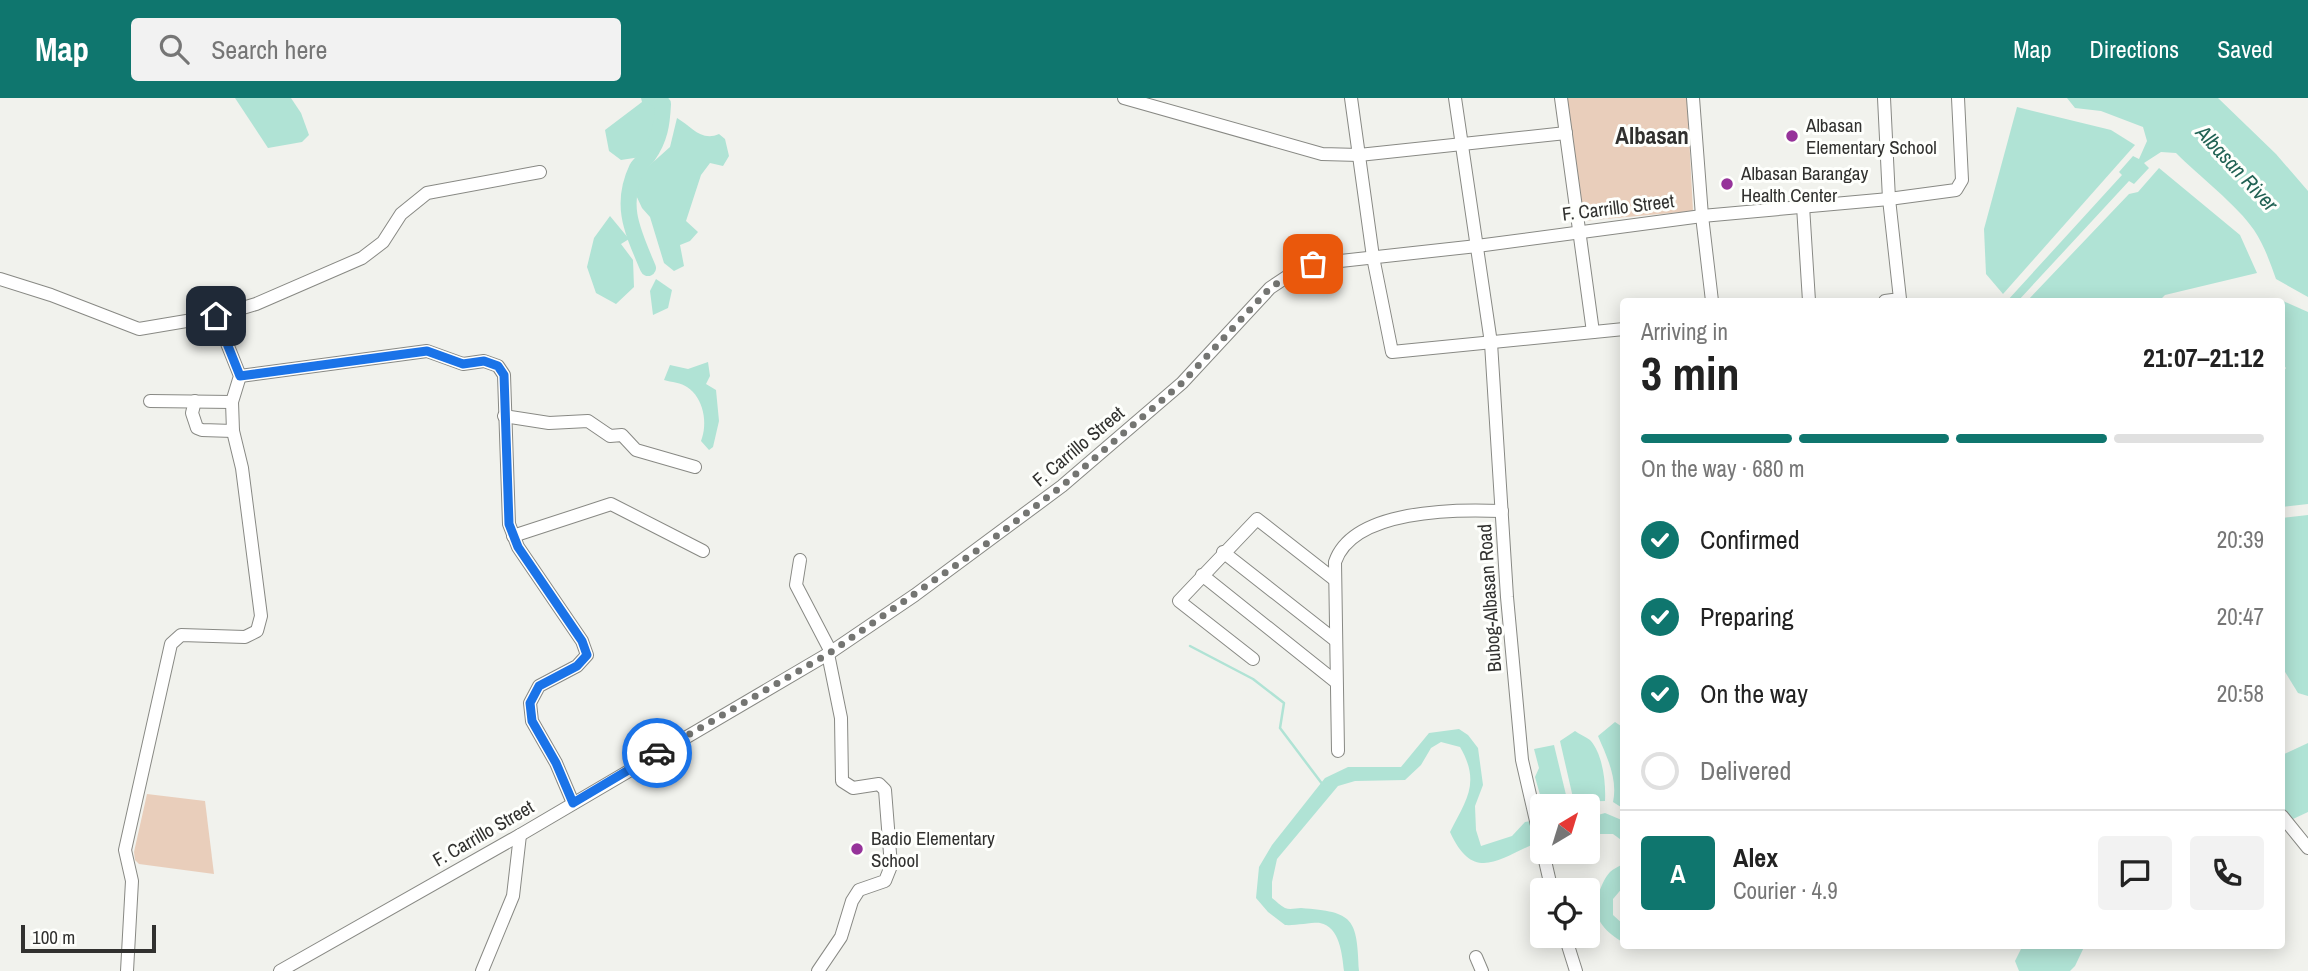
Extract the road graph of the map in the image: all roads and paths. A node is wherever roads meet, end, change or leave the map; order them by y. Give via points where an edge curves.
1 (1124, 98) edge
2 (1351, 98) edge
3 (1455, 98) edge
4 (1561, 98) edge
5 (1693, 98) edge
6 (1884, 98) edge
7 (1892, 98) edge
8 (1958, 98) edge
9 (1566, 133) junction
10 (1462, 144) junction
11 (1359, 155) junction
12 (540, 172) dead end
13 (1889, 199) junction
14 (1802, 206) junction
15 (1702, 216) junction
16 (1579, 231) junction
17 (1477, 246) junction
18 (1373, 257) junction
19 (0, 279) edge
20 (1712, 298) edge
21 (1808, 298) edge
22 (1900, 298) edge
23 (216, 316) junction
24 (1620, 329) edge
25 (1593, 332) junction
26 (1491, 343) junction
27 (240, 376) junction
28 (150, 401) dead end
29 (195, 401) junction
30 (232, 402) junction
31 (504, 416) junction
32 (233, 431) junction
33 (695, 467) dead end
34 (1502, 511) junction
35 (513, 536) junction
36 (703, 551) dead end
37 (1223, 552) junction
38 (800, 560) dead end
39 (1202, 575) junction
40 (1335, 580) junction
41 (1335, 640) junction
42 (830, 653) junction
43 (1253, 659) dead end
44 (1336, 682) junction
45 (1338, 751) dead end
46 (1530, 797) edge
47 (573, 803) junction
48 (2285, 820) edge
49 (520, 835) junction
50 (2308, 848) edge
51 (1569, 948) edge
52 (1476, 957) dead end
53 (127, 971) edge
54 (280, 971) edge
55 (482, 971) edge
56 (818, 971) edge
57 (1482, 971) edge
58 (1576, 971) edge

1 - 11 street via 1306,151
2 - 11 street
3 - 10 street, Bubog-Albasan Road
4 - 9 street
5 - 15 street
6 - 7 street
6 - 13 street
8 - 13 street, F. Carrillo Street via 1962,180 1956,190
9 - 10 street
9 - 16 street
10 - 11 street
10 - 17 street, Bubog-Albasan Road
11 - 18 street
12 - 23 street via 427,193 401,214 383,242 362,258 256,304
13 - 14 street, F. Carrillo Street
13 - 22 street
14 - 15 street, F. Carrillo Street
14 - 21 street
15 - 16 street, F. Carrillo Street
15 - 20 street
16 - 17 street, F. Carrillo Street
16 - 25 street
17 - 18 street, F. Carrillo Street
17 - 26 street, Bubog-Albasan Road
18 - 26 street via 1392,352
18 - 42 street, F. Carrillo Street via 1313,264 1270,288 1182,383 1062,486
19 - 23 street via 139,329
23 - 27 street
24 - 25 street
25 - 26 street
26 - 34 street, Bubog-Albasan Road
27 - 30 street
27 - 31 street via 427,351 463,364 484,361 498,366 504,375
28 - 29 street
29 - 30 street
29 - 32 street via 192,413 197,428
30 - 32 street
31 - 33 street via 549,423 588,421 610,436 622,435 636,450
31 - 35 street
32 - 53 street via 261,616 257,631 245,637 181,635 171,644 125,850 132,881
34 - 40 street via 1436,511 1376,526 1358,534 1341,551 1335,562
34 - 46 street, Bubog-Albasan Road via 1522,760
35 - 36 street via 611,504
35 - 47 street via 587,655 577,666 539,686 530,703 532,721
37 - 39 street
37 - 40 street via 1257,519
37 - 41 street
38 - 42 street via 796,585
39 - 43 street via 1179,601
39 - 44 street
40 - 41 street
41 - 44 street
42 - 47 street, F. Carrillo Street
42 - 56 street via 841,718 842,781 852,788 879,784 886,790 891,866 885,881 859,890 841,937
44 - 45 street
47 - 49 street, F. Carrillo Street
48 - 50 street
49 - 54 street, F. Carrillo Street
49 - 55 street via 513,895
51 - 58 street
52 - 57 street

